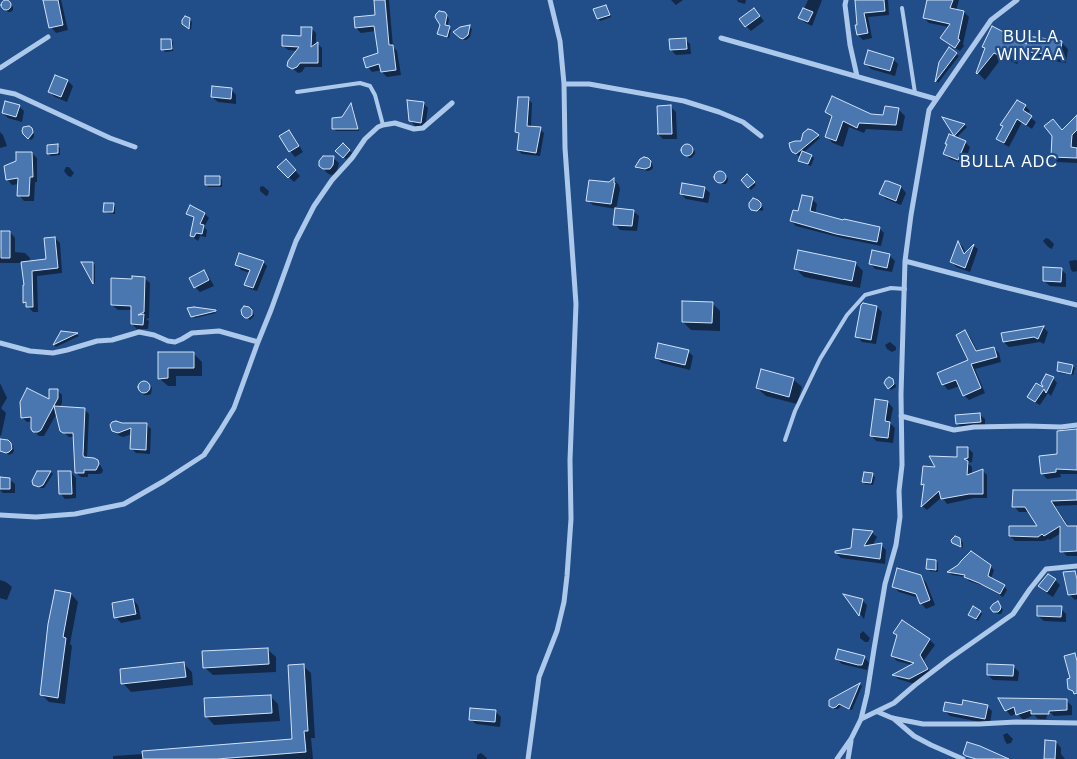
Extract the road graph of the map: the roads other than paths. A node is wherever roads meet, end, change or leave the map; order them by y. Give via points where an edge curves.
1 (550, 0) edge
2 (846, 0) edge
3 (1017, 0) edge
4 (902, 8) dead end
5 (48, 37) dead end
6 (721, 38) dead end
7 (0, 68) edge
8 (857, 76) junction
9 (564, 84) junction
10 (0, 91) edge
11 (297, 92) dead end
12 (915, 93) junction
13 (936, 99) junction
14 (452, 104) dead end
15 (383, 124) junction
16 (761, 136) dead end
17 (135, 147) dead end
18 (906, 260) junction
19 (905, 289) junction
20 (1077, 305) edge
21 (258, 342) junction
22 (0, 343) edge
23 (901, 416) junction
24 (1077, 425) edge
25 (784, 440) dead end
26 (0, 515) edge
27 (1077, 566) edge
28 (878, 712) junction
29 (892, 718) junction
30 (862, 719) junction
31 (1077, 724) edge
32 (851, 738) junction
33 (528, 759) edge
34 (837, 759) edge
35 (848, 759) edge
36 (964, 759) edge

1 - 9 street via 560,41
2 - 8 street
3 - 13 street via 990,20
4 - 12 lane
5 - 7 street
6 - 8 street
8 - 12 street
9 - 16 street via 589,84 684,101 743,122
9 - 33 street via 576,304 569,548 564,602 557,631 539,677
10 - 17 street via 14,94
11 - 15 lane via 360,83 370,86
12 - 13 street
13 - 18 street via 926,122
14 - 15 street via 423,128
15 - 21 street via 366,139 314,206 296,241
18 - 19 street
18 - 20 street
19 - 23 street
19 - 25 lane via 891,288 865,295 847,315 820,359
21 - 22 street via 219,331 192,334 175,342 139,332 53,353
21 - 26 street via 234,408 204,454 196,460 124,504 74,514
23 - 24 street via 954,430
23 - 30 street via 900,517
27 - 28 street via 1046,570 1013,614
28 - 29 street
28 - 30 street
29 - 31 street via 923,724
29 - 36 street via 914,736
30 - 32 street
32 - 34 street
32 - 35 street

